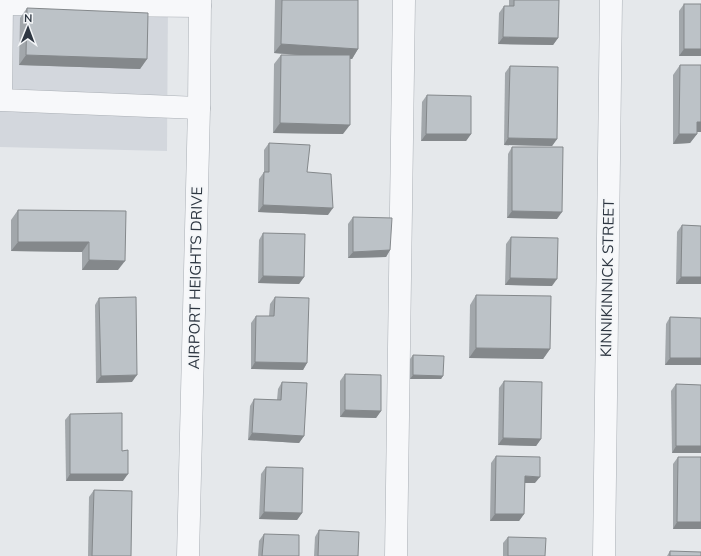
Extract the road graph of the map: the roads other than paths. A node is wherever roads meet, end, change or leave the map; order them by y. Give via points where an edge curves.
1 (404, 0) edge
2 (611, 0) edge
3 (2, 2) edge
4 (104, 2) edge
5 (200, 3) edge
6 (199, 108) junction
7 (188, 556) edge
8 (396, 556) edge
9 (604, 556) edge

1 - 8 street
2 - 9 street, KINNIKINNICK STREET
3 - 4 street
3 - 6 street via 2,100
4 - 5 street
5 - 6 street, AIRPORT HEIGHTS DRIVE
6 - 7 street, AIRPORT HEIGHTS DRIVE

